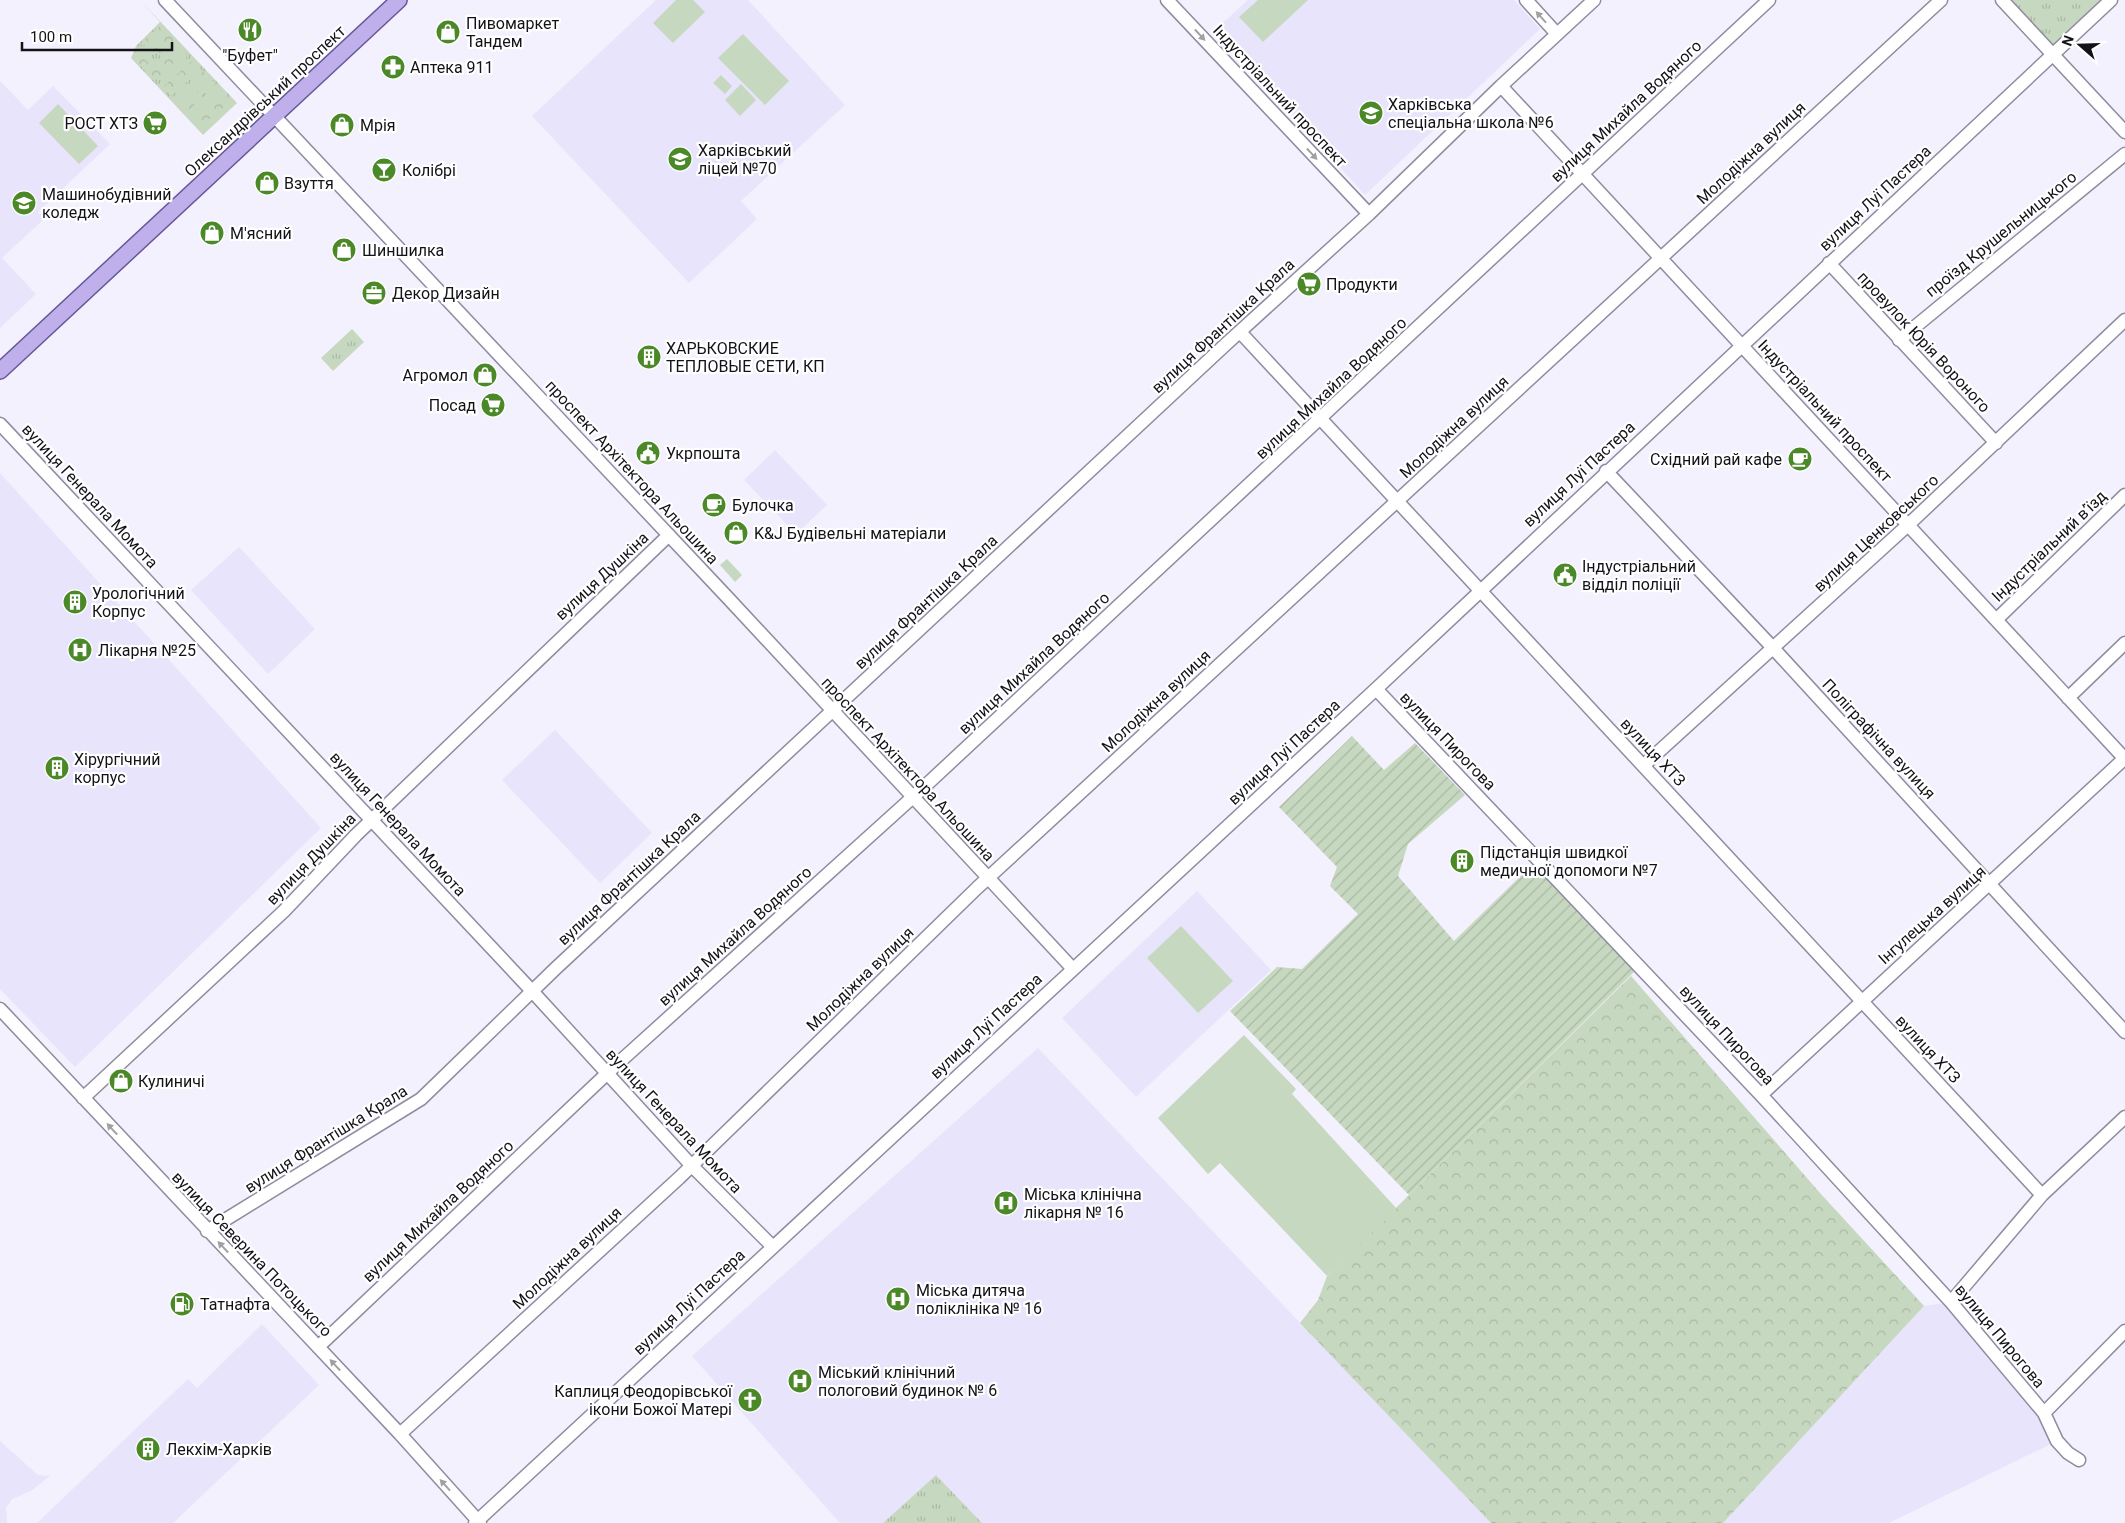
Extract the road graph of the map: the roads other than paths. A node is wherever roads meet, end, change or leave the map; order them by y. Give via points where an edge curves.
1 (165, 0) edge
2 (399, 0) edge
3 (1167, 0) edge
4 (1526, 0) edge
5 (1594, 0) edge
6 (1769, 0) edge
7 (1941, 0) edge
8 (2002, 0) edge
9 (2111, 0) edge
10 (1557, 34) junction
11 (2053, 54) junction
12 (1501, 86) junction
13 (274, 116) junction
14 (2125, 132) edge
15 (2125, 154) edge
16 (1582, 173) junction
17 (1369, 214) junction
18 (1661, 258) junction
19 (1829, 263) junction
20 (2125, 320) edge
21 (1240, 332) junction
22 (1898, 340) junction
23 (1741, 345) junction
24 (0, 371) edge
25 (1321, 419) junction
26 (0, 424) edge
27 (1996, 443) junction
28 (1606, 471) junction
29 (2125, 495) edge
30 (1397, 501) junction
31 (1908, 525) junction
32 (669, 535) junction
33 (1480, 590) junction
34 (1996, 620) junction
35 (2125, 643) edge
36 (1774, 649) junction
37 (1376, 689) junction
38 (2068, 698) junction
39 (832, 711) junction
40 (2125, 759) edge
41 (1644, 765) junction
42 (912, 797) junction
43 (372, 820) junction
44 (988, 878) junction
45 (1990, 884) junction
46 (1072, 969) junction
47 (532, 990) junction
48 (1861, 1002) junction
49 (0, 1009) edge
50 (2125, 1032) edge
51 (607, 1073) junction
52 (1761, 1095) junction
53 (83, 1098) junction
54 (2125, 1117) edge
55 (691, 1165) junction
56 (2042, 1195) junction
57 (208, 1231) junction
58 (773, 1247) junction
59 (1951, 1302) junction
60 (2125, 1331) edge
61 (318, 1347) junction
62 (2044, 1413) junction
63 (400, 1434) junction
64 (2079, 1460) dead end
65 (477, 1522) edge

1 - 13 street, проспект Архітектора Альошина
2 - 13 main road, Олександрівський проспект
3 -> 17 street, Індустріальний проспект
10 -> 4 street
5 - 10 street, вулиця Франтішка Крала
6 - 16 street, вулиця Михайла Водяного
7 - 18 street, Молодіжна вулиця
8 - 11 street
9 - 11 street, вулиця Луї Пастера
10 - 12 street, вулиця Франтішка Крала
11 - 14 street
11 - 19 street, вулиця Луї Пастера
12 - 16 street, Індустріальний проспект
12 - 17 street, вулиця Франтішка Крала
13 - 24 main road, Олександрівський проспект
13 - 32 street, проспект Архітектора Альошина
15 - 22 street, проїзд Крушельницького
16 - 18 street, Індустріальний проспект
16 - 25 street, вулиця Михайла Водяного
17 - 21 street, вулиця Франтішка Крала
18 - 23 street, Індустріальний проспект
18 - 30 street, Молодіжна вулиця
19 - 22 street, провулок Юрія Вороного
19 - 23 street, вулиця Луї Пастера
20 - 27 street, вулиця Ценковського
21 - 25 street, вулиця ХТЗ
21 - 39 street, вулиця Франтішка Крала
22 - 27 street, провулок Юрія Вороного
23 - 28 street, вулиця Луї Пастера
23 - 31 street, Індустріальний проспект
25 - 30 street, вулиця ХТЗ
25 - 42 street, вулиця Михайла Водяного
26 - 43 street, вулиця Генерала Момота
27 - 31 street, вулиця Ценковського
28 - 33 street, вулиця Луї Пастера
28 - 36 street, Поліграфічна вулиця
29 - 34 street, Індустріальний в’їзд
30 - 33 street, вулиця ХТЗ
30 - 44 street, Молодіжна вулиця
31 - 34 street, Індустріальний проспект
31 - 36 street, вулиця Ценковського
32 - 39 street, проспект Архітектора Альошина
32 - 43 street, вулиця Душкіна
33 - 37 street, вулиця Луї Пастера
33 - 41 street, вулиця ХТЗ
34 - 38 street, Індустріальний проспект
35 - 38 street
36 - 41 street, вулиця Ценковського
36 - 45 street, Поліграфічна вулиця
37 - 46 street, вулиця Луї Пастера
37 - 52 street, вулиця Пирогова
38 - 40 street, Індустріальний проспект
39 - 42 street, проспект Архітектора Альошина
39 - 47 street, вулиця Франтішка Крала
40 - 45 street, Інгулецька вулиця
41 - 48 street, вулиця ХТЗ
42 - 44 street, проспект Архітектора Альошина
42 - 51 street, вулиця Михайла Водяного
43 - 47 street, вулиця Генерала Момота
43 - 53 street, вулиця Душкіна via 284,912
44 - 46 street, проспект Архітектора Альошина
44 - 55 street, Молодіжна вулиця
45 - 48 street, Інгулецька вулиця
45 - 50 street, Поліграфічна вулиця
46 - 58 street, вулиця Луї Пастера
47 - 51 street, вулиця Генерала Момота
47 - 57 street, вулиця Франтішка Крала via 421,1098
48 - 52 street, Інгулецька вулиця
48 - 56 street, вулиця ХТЗ
49 - 53 street, вулиця Северина Потоцького
51 - 55 street, вулиця Генерала Момота
51 - 61 street, вулиця Михайла Водяного
52 - 59 street, вулиця Пирогова
57 -> 53 street, вулиця Северина Потоцького
54 - 56 street
55 - 58 street, вулиця Генерала Момота
55 - 63 street, Молодіжна вулиця
56 - 59 street
61 -> 57 street, вулиця Северина Потоцького
58 - 65 street, вулиця Луї Пастера
59 - 62 street, вулиця Пирогова
60 - 62 street
63 -> 61 street, вулиця Северина Потоцького
62 - 64 street, вулиця Пирогова via 2057,1441
65 -> 63 street, вулиця Северина Потоцького

